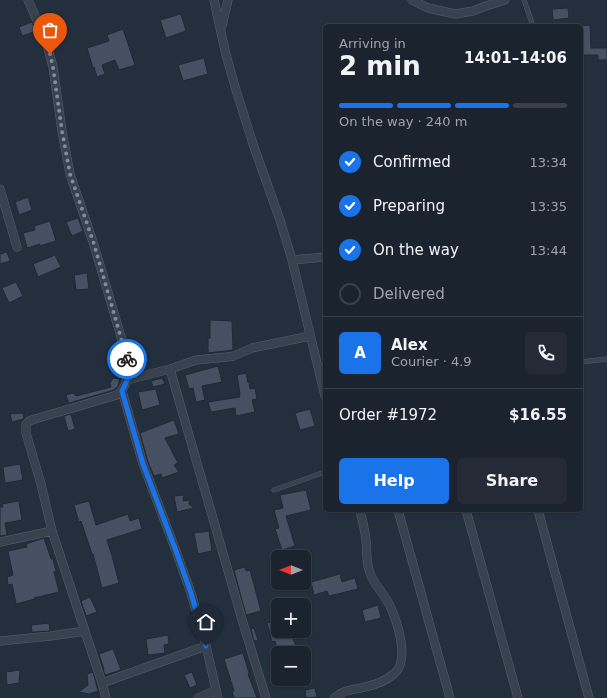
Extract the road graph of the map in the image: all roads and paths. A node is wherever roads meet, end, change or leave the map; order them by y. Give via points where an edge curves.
1 (28, 0) edge
2 (214, 0) edge
3 (228, 0) edge
4 (412, 0) edge
5 (505, 0) edge
6 (524, 0) edge
7 (532, 24) edge
8 (221, 30) junction
9 (0, 189) edge
10 (17, 248) dead end
11 (323, 257) edge
12 (292, 260) junction
13 (310, 336) junction
14 (607, 359) edge
15 (583, 362) edge
16 (170, 369) junction
17 (127, 380) junction
18 (323, 388) edge
19 (122, 391) junction
20 (323, 473) edge
21 (274, 490) dead end
22 (360, 512) edge
23 (399, 512) edge
24 (467, 512) edge
25 (539, 512) edge
26 (52, 531) junction
27 (0, 542) edge
28 (84, 631) junction
29 (0, 641) edge
30 (206, 646) junction
31 (102, 683) junction
32 (217, 694) edge
33 (106, 698) edge
34 (198, 698) edge
35 (266, 698) edge
36 (334, 698) edge
37 (450, 698) edge
38 (518, 698) edge
39 (589, 698) edge

1 - 17 street via 46,41 53,67 70,174 94,244 129,364
2 - 8 street
3 - 8 street
4 - 5 street via 428,8 455,14
6 - 7 lane
8 - 12 street via 247,128
9 - 10 street
11 - 12 street
12 - 13 street
13 - 16 street via 252,348 234,356 196,360
13 - 18 street
14 - 15 lane
16 - 17 street
16 - 35 street
17 - 19 street
19 - 26 street via 117,395 29,421 26,425
19 - 30 street via 143,464 191,593
20 - 21 lane
22 - 36 street via 369,571 389,603 399,630 402,655 400,665 390,677
23 - 37 street
24 - 38 street
25 - 39 street
26 - 27 street
26 - 28 street
28 - 29 street
28 - 31 street
30 - 31 street
30 - 32 street
31 - 33 street
32 - 34 street

